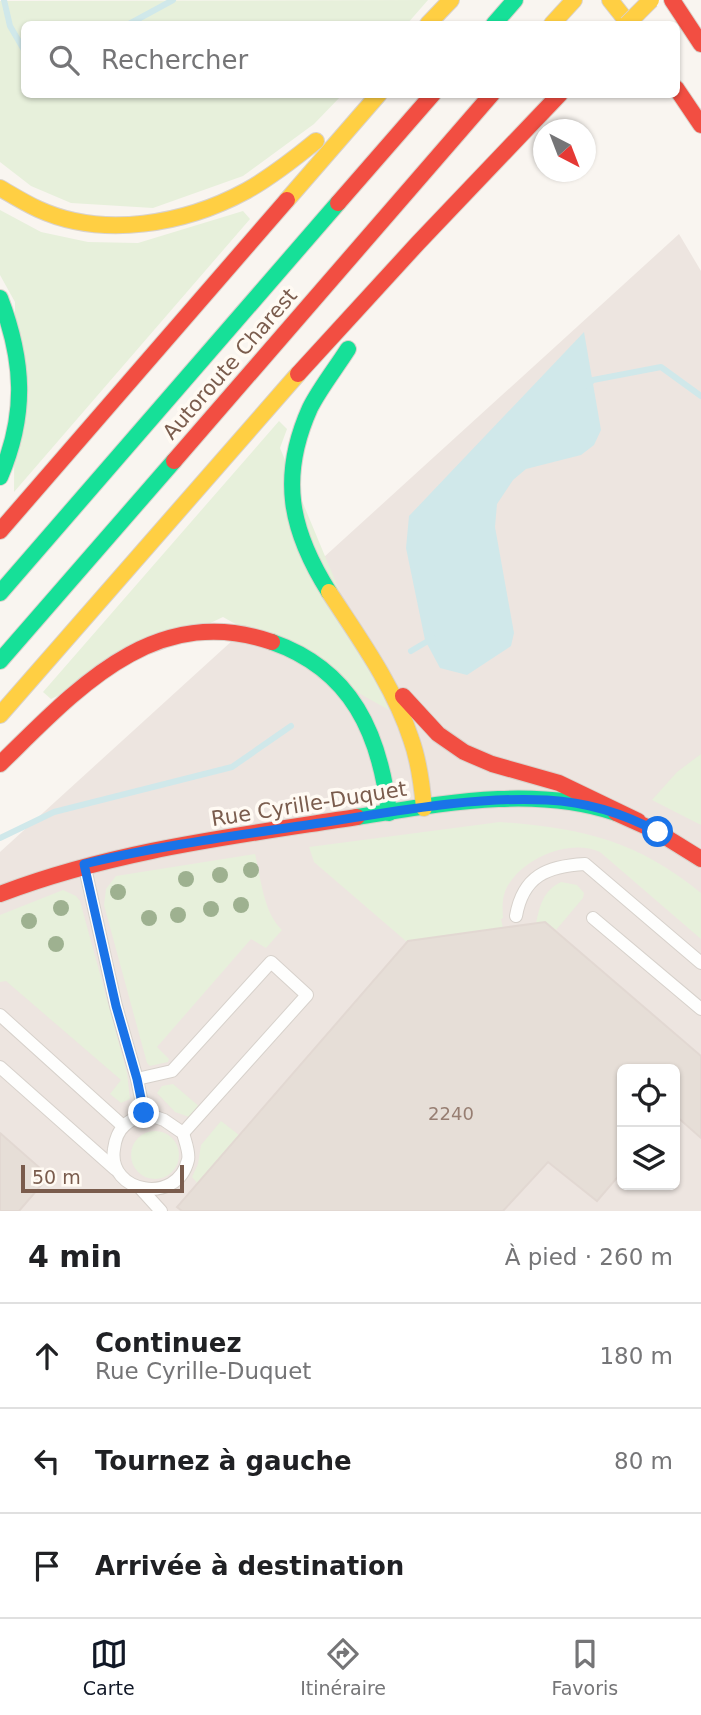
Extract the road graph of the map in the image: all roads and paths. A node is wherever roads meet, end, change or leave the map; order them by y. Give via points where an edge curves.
1 (451, 0) edge
2 (457, 0) edge
3 (515, 0) edge
4 (574, 0) edge
5 (610, 0) edge
6 (618, 0) edge
7 (651, 0) edge
8 (672, 0) edge
9 (557, 20) edge
10 (431, 21) edge
11 (440, 21) edge
12 (497, 21) edge
13 (626, 21) edge
14 (631, 21) edge
15 (632, 21) edge
16 (701, 44) edge
17 (680, 93) edge
18 (358, 98) edge
19 (376, 98) edge
20 (430, 98) edge
21 (489, 98) edge
22 (557, 98) edge
23 (701, 125) edge
24 (485, 173) junction
25 (0, 188) edge
26 (0, 298) edge
27 (383, 305) dead end
28 (357, 338) dead end
29 (0, 477) edge
30 (0, 531) edge
31 (0, 593) edge
32 (0, 660) edge
33 (371, 661) junction
34 (0, 715) edge
35 (0, 764) edge
36 (424, 808) junction
37 (388, 813) junction
38 (638, 821) junction
39 (701, 859) edge
40 (84, 864) junction
41 (0, 894) edge
42 (516, 916) dead end
43 (593, 918) dead end
44 (701, 963) edge
45 (701, 1009) edge
46 (0, 1015) edge
47 (0, 1067) edge
48 (137, 1079) junction
49 (144, 1113) junction
50 (123, 1126) junction
51 (183, 1133) junction
52 (118, 1172) junction
53 (141, 1189) junction
54 (161, 1211) edge

1 - 10 main road
2 - 11 main road
3 - 12 main road
4 - 9 main road
5 - 13 main road
6 - 15 main road
7 - 14 main road, bridge
8 - 16 main road
17 - 23 main road
18 - 25 main road via 311,145 270,176 228,200 178,219 131,225 84,223 43,212
19 - 30 main road
20 - 31 main road, Autoroute Charest
21 - 32 main road, Autoroute Charest
22 - 24 main road
24 - 27 main road
24 - 34 main road via 254,423
26 - 29 main road via 14,335 20,372 16,432
28 - 33 main road via 325,381 302,424 289,489 302,542
33 - 36 main road via 405,722
33 - 38 main road via 426,723 464,752 559,783
35 - 37 main road via 127,654 178,634 238,633 294,650 339,684 372,734
36 - 37 main road, Rue Cyrille-Duquet
36 - 38 main road, Rue Cyrille-Duquet via 547,800 593,806
37 - 40 main road, Rue Cyrille-Duquet via 134,852
38 - 39 main road, Rue Cyrille-Duquet
40 - 41 main road, Rue Cyrille-Duquet
40 - 48 lane
42 - 44 lane via 519,900 537,875 564,865 584,864
43 - 45 lane
46 - 50 lane
47 - 52 lane
48 - 49 lane
48 - 51 lane via 172,1072 271,962 307,995
49 - 50 lane
49 - 51 lane
50 - 52 lane via 112,1161
51 - 53 lane via 189,1158 180,1178 161,1189
52 - 53 lane
53 - 54 lane

